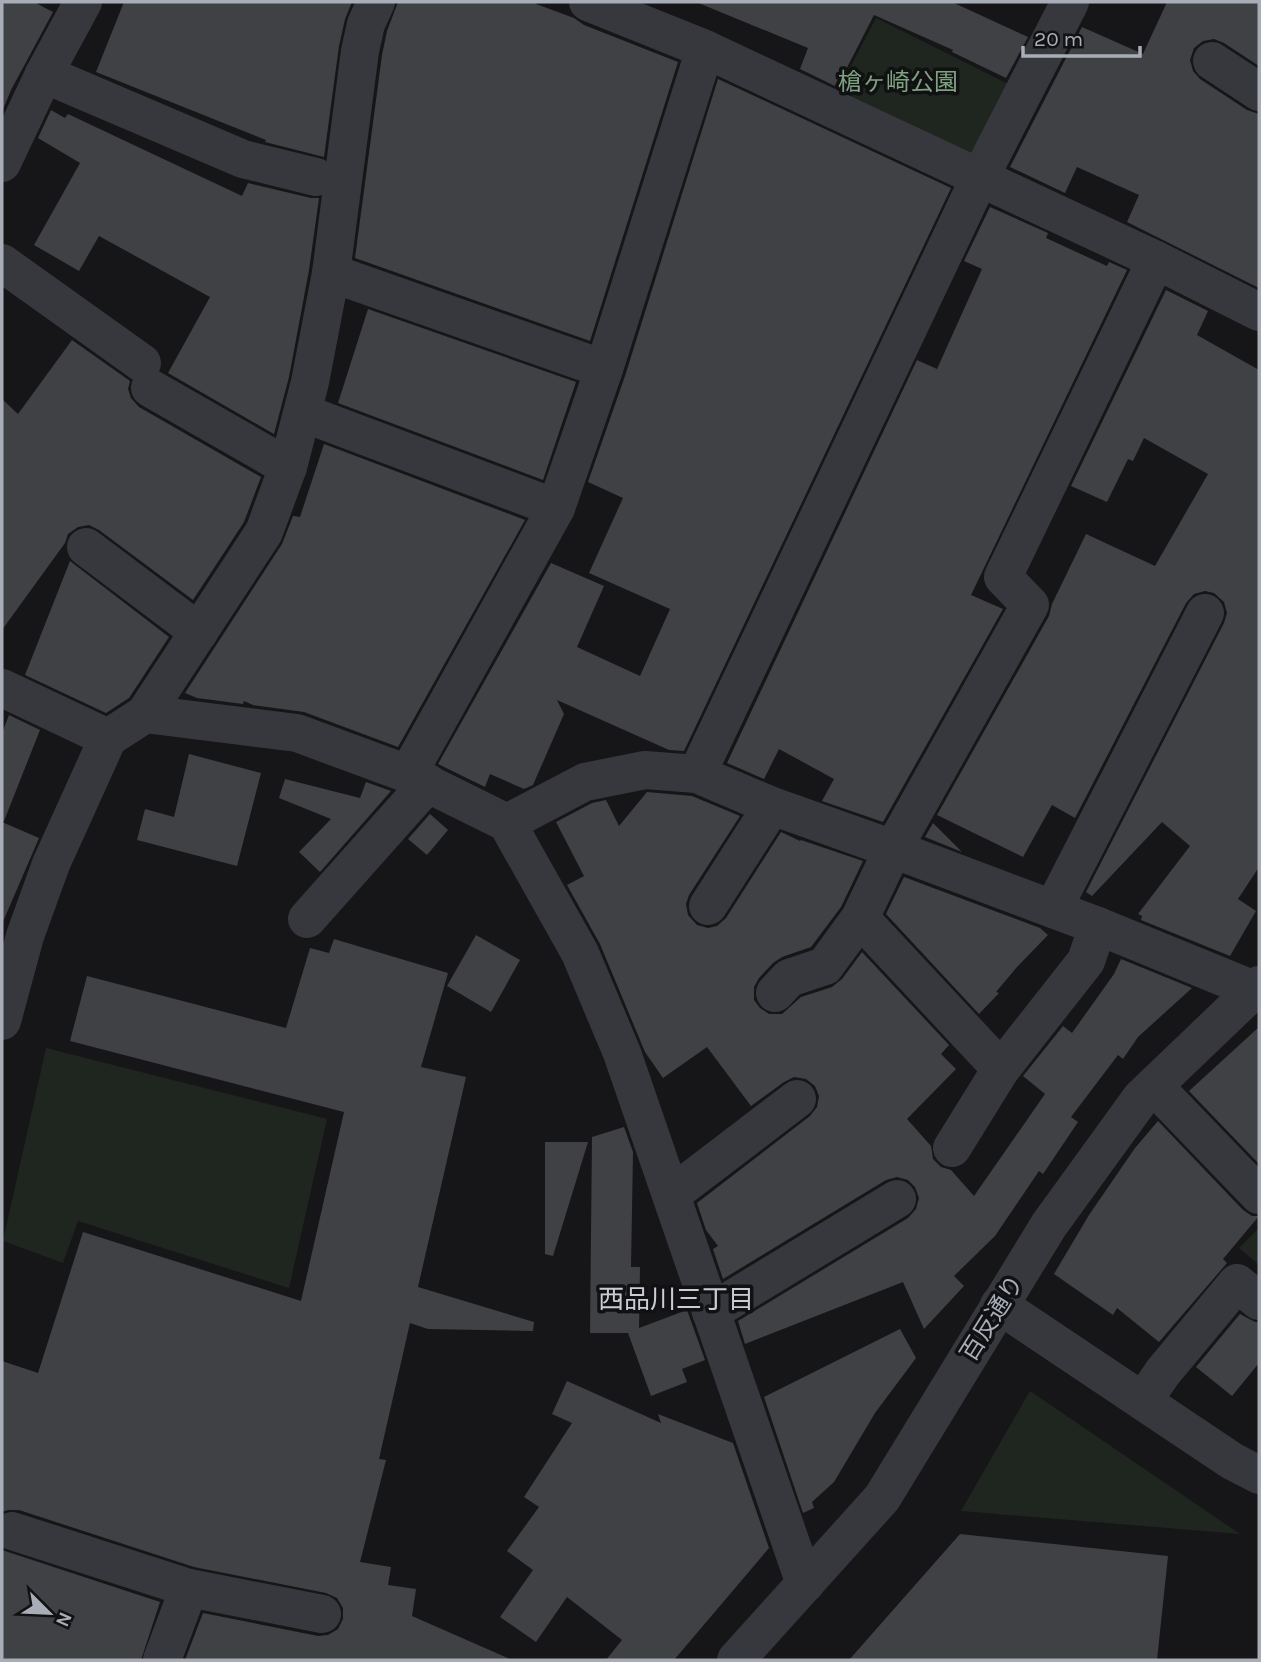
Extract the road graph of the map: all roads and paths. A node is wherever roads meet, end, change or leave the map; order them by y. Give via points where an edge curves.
1 (376, 2) edge
2 (588, 2) edge
3 (1070, 2) edge
4 (78, 3) edge
5 (705, 49) junction
6 (1212, 61) dead end
7 (44, 74) junction
8 (1259, 92) edge
9 (2, 163) edge
10 (316, 177) dead end
11 (979, 179) junction
12 (1156, 260) junction
13 (2, 263) edge
14 (331, 273) junction
15 (1259, 312) edge
16 (604, 369) junction
17 (303, 412) junction
18 (288, 467) junction
19 (556, 508) junction
20 (86, 547) dead end
21 (1205, 613) dead end
22 (199, 632) junction
23 (2, 688) edge
24 (145, 714) junction
25 (108, 738) junction
26 (697, 774) junction
27 (418, 778) junction
28 (772, 806) junction
29 (507, 823) junction
30 (893, 849) junction
31 (708, 906) dead end
32 (1053, 909) junction
33 (859, 918) junction
34 (307, 919) dead end
35 (1098, 926) junction
36 (1257, 988) edge
37 (775, 993) dead end
38 (2, 1021) edge
39 (1001, 1069) junction
40 (1154, 1086) junction
41 (797, 1099) dead end
42 (952, 1148) dead end
43 (671, 1195) junction
44 (1259, 1195) edge
45 (897, 1199) dead end
46 (1259, 1301) edge
47 (999, 1305) junction
48 (711, 1312) junction
49 (1143, 1401) junction
50 (1259, 1475) edge
51 (12, 1531) dead end
52 (805, 1584) junction
53 (189, 1588) junction
54 (322, 1614) dead end
55 (162, 1660) edge
56 (736, 1660) edge

1 - 14 street via 360,51
2 - 5 street
3 - 11 street
4 - 7 street
5 - 11 street
5 - 16 street
6 - 8 street
7 - 9 street
7 - 10 street via 243,159
11 - 12 street
11 - 26 street
12 - 15 street
12 - 30 street via 1003,577 1030,605
13 - 18 street via 146,375
14 - 16 street
14 - 17 street
16 - 19 street
17 - 18 street
17 - 19 street
18 - 22 street via 264,532
19 - 27 street
20 - 22 street
21 - 32 street
22 - 24 street
23 - 25 street
24 - 25 street
24 - 27 street via 297,733
25 - 38 street via 51,864
26 - 28 street
26 - 29 street via 645,770 585,782
27 - 29 street
27 - 34 street
28 - 30 street
28 - 31 street
29 - 43 street via 580,953
30 - 32 street
30 - 33 street
32 - 35 street
33 - 37 street via 825,966 789,978
33 - 39 street
35 - 36 street
35 - 39 street via 1086,961
36 - 40 street, 百反通り
39 - 42 street
40 - 44 street
40 - 47 street, 百反通り via 1049,1225
41 - 43 street
43 - 48 street
45 - 48 street
46 - 49 street via 1237,1283
47 - 49 street
47 - 52 street, 百反通り via 882,1498
48 - 52 street
49 - 50 street
51 - 53 street
52 - 56 street, 百反通り
53 - 54 street
53 - 55 street

